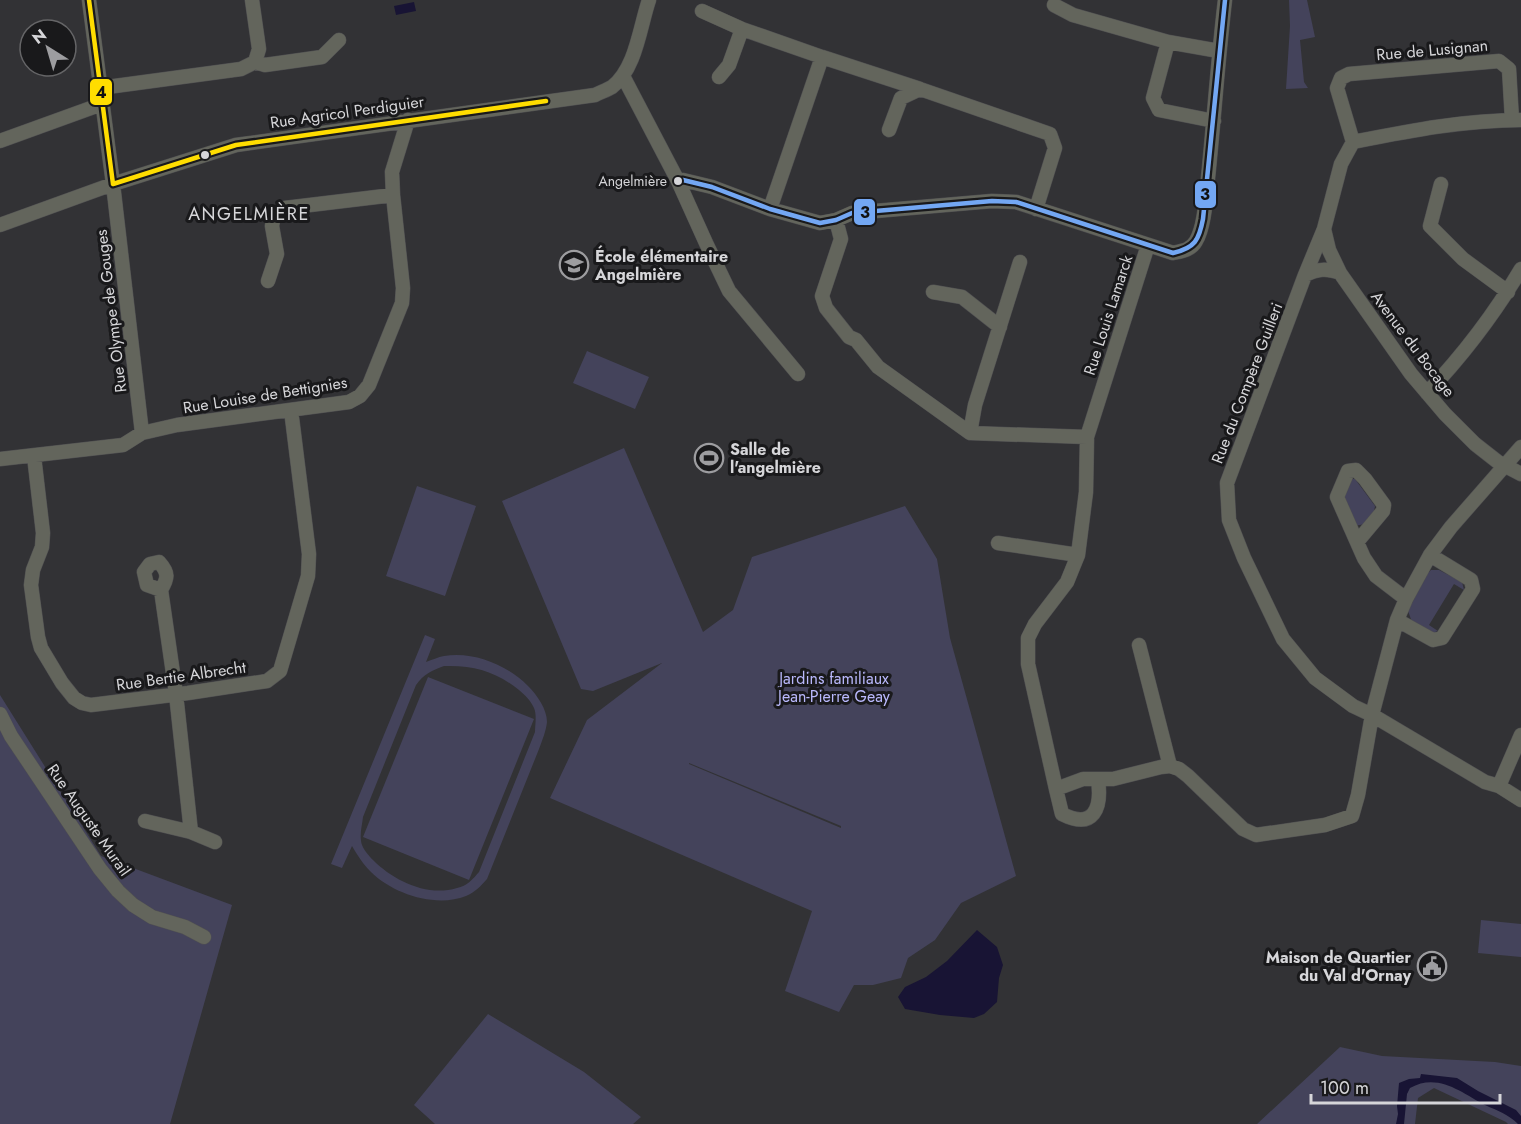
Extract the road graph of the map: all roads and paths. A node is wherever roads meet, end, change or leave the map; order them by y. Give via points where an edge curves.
1 (88, 0) edge
2 (252, 0) edge
3 (649, 0) edge
4 (1225, 0) edge
5 (1054, 5) dead end
6 (702, 11) dead end
7 (742, 28) junction
8 (339, 40) dead end
9 (1168, 42) junction
10 (1219, 51) junction
11 (822, 57) junction
12 (255, 62) junction
13 (623, 76) junction
14 (718, 76) dead end
15 (100, 88) junction
16 (920, 89) junction
17 (102, 104) junction
18 (408, 120) junction
19 (1517, 120) edge
20 (1214, 121) junction
21 (889, 130) dead end
22 (0, 141) edge
23 (1353, 142) junction
24 (678, 181) junction
25 (113, 184) junction
26 (1441, 184) dead end
27 (393, 195) junction
28 (770, 209) junction
29 (1036, 209) junction
30 (836, 220) junction
31 (0, 225) edge
32 (1324, 229) junction
33 (1148, 245) junction
34 (1020, 262) dead end
35 (1521, 269) edge
36 (1340, 273) junction
37 (1305, 275) junction
38 (268, 281) dead end
39 (933, 292) dead end
40 (1508, 292) junction
41 (1000, 327) junction
42 (798, 374) dead end
43 (1427, 393) junction
44 (291, 410) junction
45 (142, 433) junction
46 (970, 433) junction
47 (1087, 436) junction
48 (1521, 447) edge
49 (34, 456) junction
50 (0, 459) edge
51 (1505, 465) junction
52 (1521, 474) edge
53 (1357, 542) junction
54 (998, 543) dead end
55 (1078, 555) junction
56 (1430, 555) junction
57 (161, 590) dead end
58 (1406, 599) junction
59 (1397, 620) junction
60 (1138, 645) dead end
61 (176, 694) junction
62 (0, 714) edge
63 (1372, 715) junction
64 (1521, 735) edge
65 (1170, 766) junction
66 (1098, 780) junction
67 (1499, 786) junction
68 (1056, 789) junction
69 (1521, 800) edge
70 (145, 821) dead end
71 (191, 832) junction
72 (215, 842) dead end
73 (204, 937) dead end

1 - 15 street, Rue Olympe de Gouges
2 - 12 street via 259,49
3 - 13 street via 631,62
4 - 10 street, Rue Louis Lamarck
5 - 9 street via 1073,15
6 - 7 street
7 - 11 street
7 - 14 street via 729,65
8 - 12 street via 322,57 265,65
9 - 10 street
9 - 20 street via 1153,98 1159,110
10 - 20 street, Rue Louis Lamarck
11 - 16 street
11 - 28 street
12 - 15 street via 241,69
13 - 18 street, Rue Agricol Perdiguier via 595,95
13 - 24 street
15 - 17 street, Rue Olympe de Gouges
16 - 21 street via 901,98
16 - 29 street via 1050,134 1055,148
17 - 22 street
17 - 25 street, Rue Olympe de Gouges
18 - 25 street, Rue Agricol Perdiguier via 236,145
18 - 27 street, Rue Louise de Bettignies via 392,172
19 - 23 street via 1428,127
19 - 23 street, Rue de Lusignan via 1509,69 1499,61 1349,74 1341,78 1338,88
20 - 33 street, Rue Louis Lamarck via 1203,220 1196,241 1188,249 1173,253
23 - 32 street via 1341,164
24 - 28 street via 712,188
24 - 42 street via 729,291
25 - 31 street, Rue Agricol Perdiguier
25 - 45 street, Rue Olympe de Gouges
26 - 40 street via 1430,226 1463,259
27 - 38 street via 285,208 274,214 277,254
27 - 44 street, Rue Louise de Bettignies via 402,303 369,385 349,402
28 - 30 street via 820,223
29 - 30 street via 1016,202 992,201 852,213
29 - 33 street
30 - 46 street via 841,239 822,296 826,308 878,367
32 - 36 street, Avenue du Bocage
32 - 37 street, Rue du Compère Guilleri
33 - 47 street, Rue Louis Lamarck
34 - 41 street
35 - 40 street
36 - 37 street via 1328,268
36 - 43 street, Avenue du Bocage
37 - 63 street, Rue du Compère Guilleri via 1227,483 1229,520 1283,639 1315,678
39 - 41 street via 962,297
40 - 43 street
41 - 46 street
43 - 51 street, Avenue du Bocage via 1475,444
44 - 45 street, Rue Louise de Bettignies
44 - 61 street, Rue Bertie Albrecht via 309,554 308,576 280,671 267,681
45 - 49 street, Rue Louise de Bettignies via 123,445
46 - 47 street
47 - 55 street, Rue Louis Lamarck via 1086,492
48 - 51 street
49 - 50 street, Rue Louise de Bettignies
49 - 61 street, Rue Bertie Albrecht via 43,533 31,585 41,648 57,675 74,698 91,705
51 - 52 street, Avenue du Bocage
51 - 56 street
53 - 53 street via 1337,497 1348,471 1356,470 1384,505
53 - 58 street via 1376,576
54 - 55 street
55 - 68 street, Rue Louis Lamarck via 1067,582 1028,638 1028,664
56 - 58 street
56 - 59 street via 1471,580 1473,589 1442,638 1433,640
57 - 61 street
58 - 59 street
59 - 63 street
60 - 65 street
61 - 71 street
62 - 73 street, Rue Auguste Murail via 11,736 118,891 152,917
63 - 65 street via 1352,816 1337,822 1256,835 1243,829 1188,776
63 - 67 street, Rue du Compère Guilleri via 1485,782
64 - 67 street
65 - 66 street
66 - 68 street via 1083,779
66 - 68 street via 1098,805 1086,820 1073,820 1062,814
67 - 69 street, Rue du Compère Guilleri
70 - 71 street
71 - 72 street

